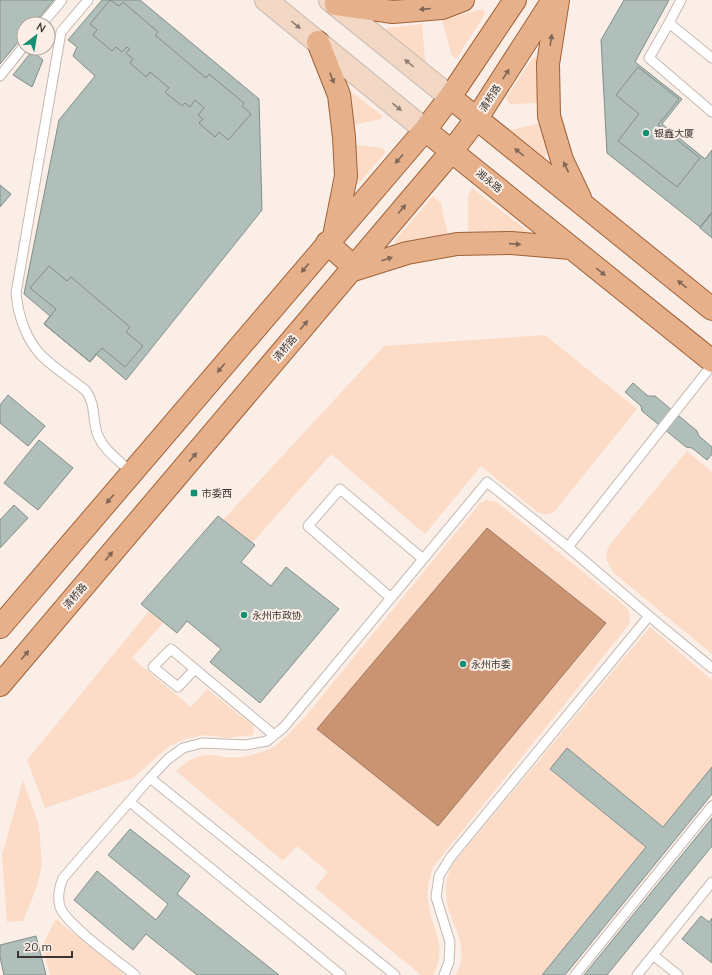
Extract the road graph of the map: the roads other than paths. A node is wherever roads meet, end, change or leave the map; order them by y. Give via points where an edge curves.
1 (62, 0) edge
2 (88, 0) edge
3 (266, 0) edge
4 (463, 0) edge
5 (515, 0) edge
6 (553, 0) edge
7 (558, 0) edge
8 (681, 0) edge
9 (333, 2) edge
10 (49, 16) edge
11 (669, 23) junction
12 (318, 42) junction
13 (16, 56) edge
14 (712, 58) edge
15 (0, 76) edge
16 (450, 97) junction
17 (712, 112) edge
18 (477, 118) junction
19 (425, 130) junction
20 (452, 151) junction
21 (582, 203) junction
22 (331, 238) junction
23 (571, 248) junction
24 (352, 269) junction
25 (712, 309) edge
26 (712, 361) edge
27 (712, 364) edge
28 (132, 473) junction
29 (568, 546) junction
30 (423, 559) junction
31 (391, 598) junction
32 (649, 616) junction
33 (0, 627) edge
34 (712, 668) edge
35 (195, 669) dead end
36 (4, 680) edge
37 (0, 703) edge
38 (274, 735) junction
39 (150, 778) junction
40 (130, 802) junction
41 (712, 806) edge
42 (712, 882) edge
43 (709, 893) edge
44 (653, 955) junction
45 (135, 975) edge
46 (341, 975) edge
47 (395, 975) edge
48 (444, 975) edge
49 (575, 975) edge
50 (637, 975) edge
51 (678, 975) edge

1 - 10 lane
2 - 28 lane via 61,32 16,293 18,309 32,344 92,398 96,433 107,450
3 -> 12 main road, 湘永路
4 -> 9 main road via 442,8 393,12
5 - 16 main road
18 -> 6 main road, 清桥路
21 -> 7 main road via 562,160 549,116 548,64
8 - 11 lane
16 -> 9 main road
11 - 14 lane
11 - 17 lane via 649,58
12 -> 19 main road, 湘永路
12 -> 22 main road via 339,95 344,137 346,176
13 - 15 lane
16 - 18 main road
16 - 19 main road
18 - 20 main road, 清桥路
21 -> 18 main road
19 - 20 main road, 湘永路
19 -> 22 main road
20 - 23 main road, 湘永路
24 -> 20 main road, 清桥路
25 -> 21 main road
22 - 24 main road
22 -> 28 main road
24 -> 23 main road via 407,252 457,244 510,243
23 -> 26 main road, 湘永路
36 -> 24 main road, 清桥路
27 - 29 lane
28 -> 33 main road
29 - 30 lane via 487,482
29 - 32 lane
30 - 31 lane
30 - 31 lane via 340,489 308,526
31 - 38 lane via 284,727
32 - 34 lane
32 - 48 lane via 450,858 439,876 436,897 450,942 449,962
35 - 38 lane
36 - 37 main road
38 - 39 lane via 267,741 246,744 202,743 183,748
39 - 40 lane
39 - 47 lane
40 - 45 lane via 63,878 58,898 69,922
40 - 46 lane
41 - 49 lane
42 - 43 lane
43 - 44 lane
44 - 50 lane
44 - 51 lane

